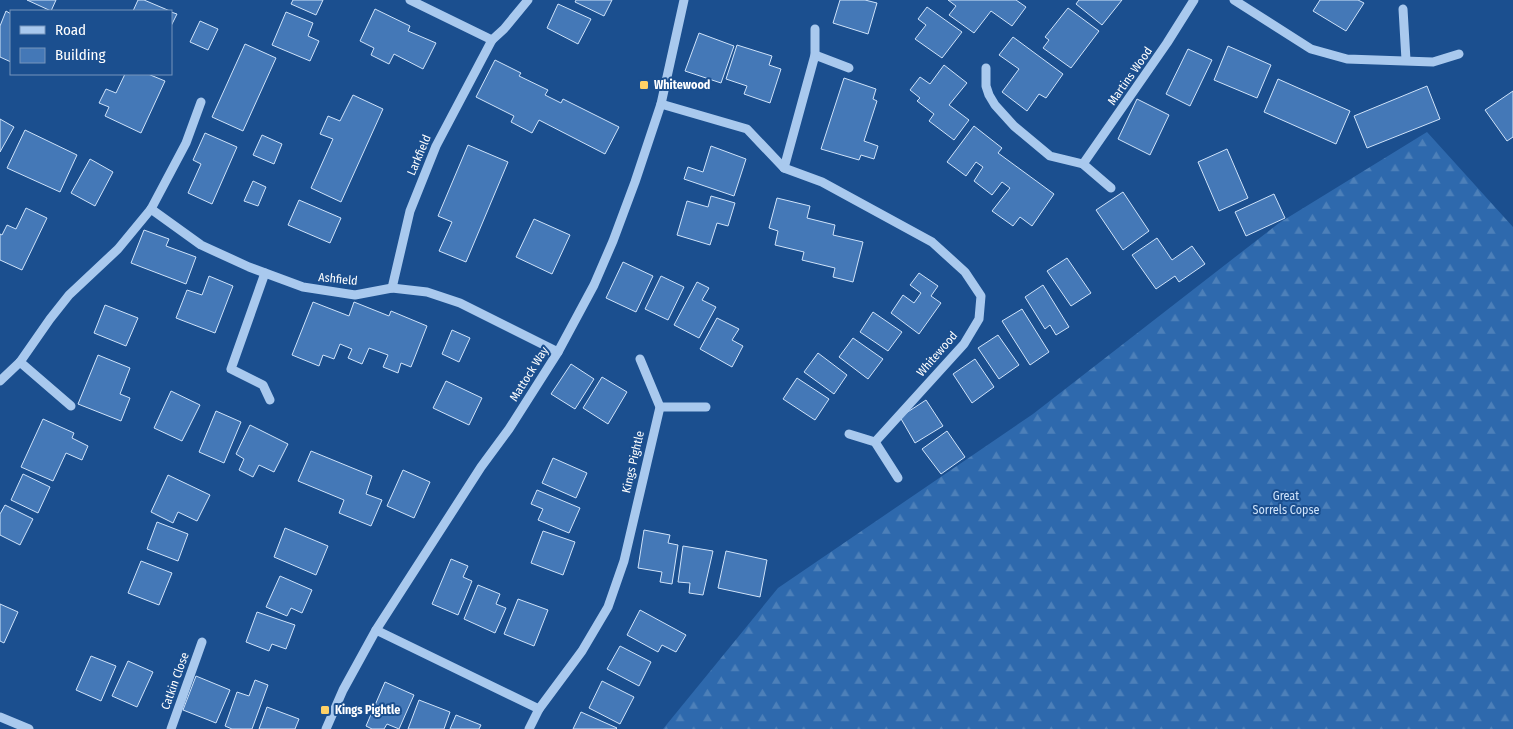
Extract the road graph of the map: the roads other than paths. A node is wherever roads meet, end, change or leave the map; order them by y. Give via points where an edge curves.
1 (410, 0) edge
2 (528, 0) edge
3 (684, 0) edge
4 (1194, 0) edge
5 (1234, 0) edge
6 (1403, 9) dead end
7 (815, 29) dead end
8 (492, 40) junction
9 (815, 54) junction
10 (1459, 54) dead end
11 (1406, 60) junction
12 (849, 68) dead end
13 (986, 68) dead end
14 (201, 102) dead end
15 (660, 104) junction
16 (1083, 164) junction
17 (784, 168) junction
18 (1111, 188) dead end
19 (151, 209) junction
20 (265, 273) junction
21 (392, 288) junction
22 (558, 352) junction
23 (640, 359) dead end
24 (20, 362) junction
25 (0, 380) edge
26 (270, 400) dead end
27 (71, 406) dead end
28 (660, 407) junction
29 (706, 407) dead end
30 (849, 434) dead end
31 (875, 442) junction
32 (898, 478) dead end
33 (376, 630) junction
34 (202, 642) dead end
35 (538, 709) junction
36 (0, 717) edge
37 (29, 729) edge
38 (171, 729) edge
39 (326, 729) edge
40 (529, 729) edge

1 - 8 street
2 - 8 street, Larkfield
3 - 15 street, Mattock Way
4 - 16 street, Martins Wood
5 - 11 street via 1311,49 1347,59
6 - 11 street
7 - 9 street
8 - 21 street, Larkfield via 432,155 410,211
9 - 12 street
9 - 17 street
10 - 11 street via 1433,62
13 - 16 street via 986,86 995,105 1014,126 1050,156
14 - 19 street via 186,142
15 - 17 street, Whitewood via 747,129
15 - 22 street, Mattock Way via 613,242
16 - 18 street
17 - 31 street, Whitewood via 822,182 932,242 965,272 981,296 979,319 964,344
19 - 20 street, Ashfield via 201,245
19 - 24 street via 118,249 69,295
20 - 21 street, Ashfield via 303,287 355,295
20 - 26 street via 230,369 264,385
21 - 22 street, Ashfield via 427,292 460,303
22 - 33 street, Mattock Way
23 - 28 street
24 - 25 street
24 - 27 street
28 - 29 street
28 - 35 street, Kings Pightle via 624,560 608,607 582,651
30 - 31 street
31 - 32 street
33 - 35 street
33 - 39 street, Mattock Way
34 - 38 street, Catkin Close
35 - 40 street, Kings Pightle
36 - 37 street

